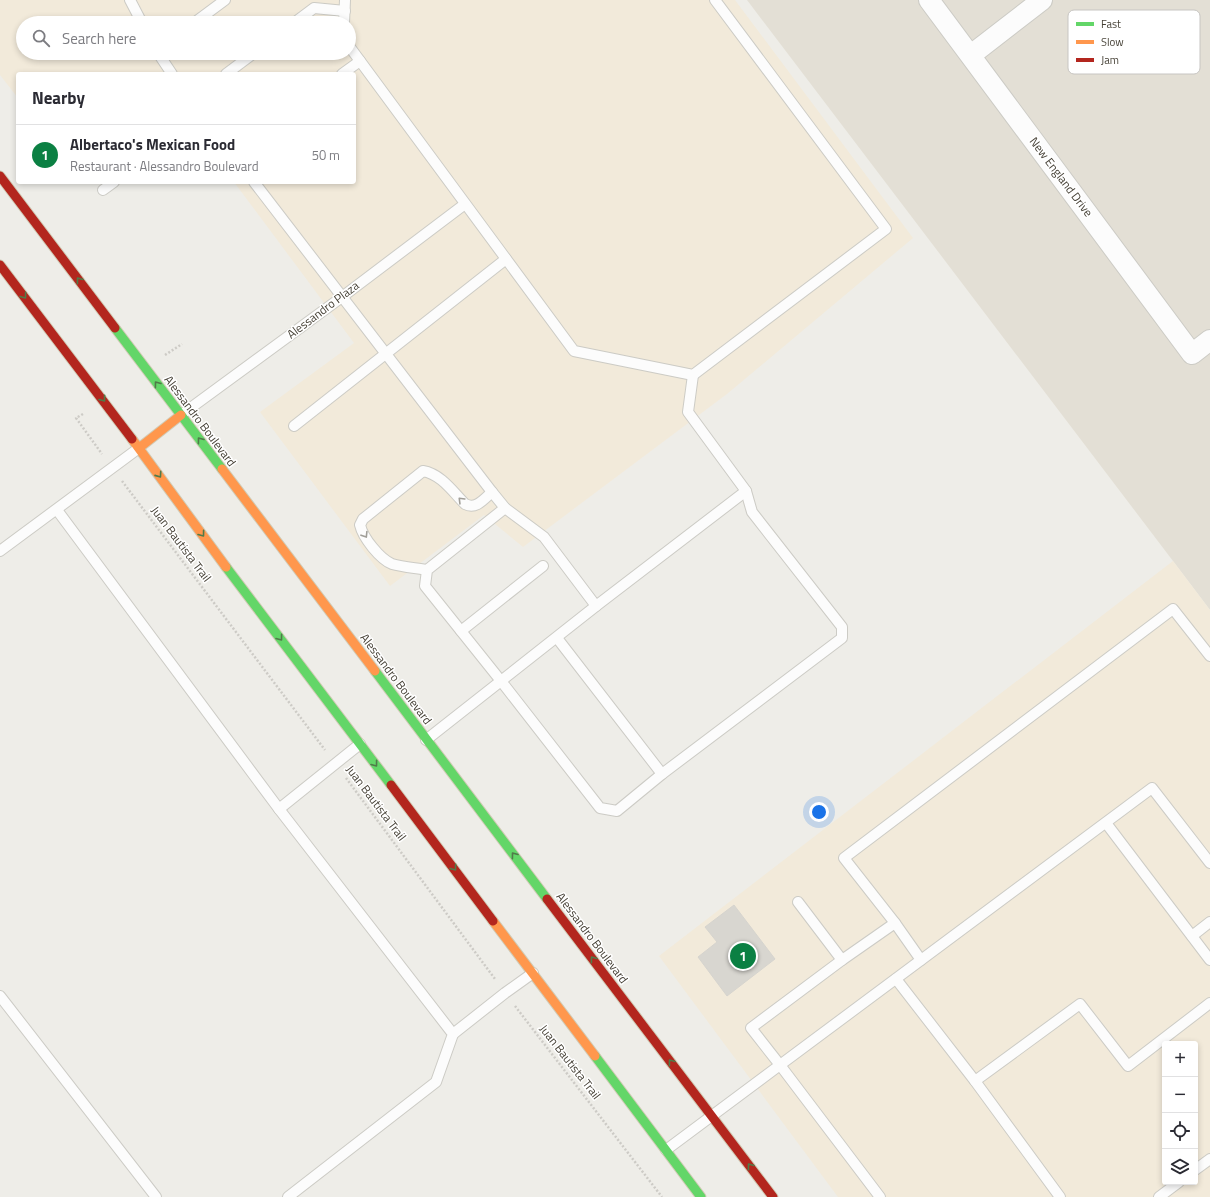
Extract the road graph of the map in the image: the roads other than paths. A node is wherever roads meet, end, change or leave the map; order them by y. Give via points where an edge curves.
1 (130, 0) edge
2 (225, 0) edge
3 (345, 0) edge
4 (715, 0) edge
5 (929, 0) edge
6 (1042, 0) edge
7 (345, 11) junction
8 (138, 16) edge
9 (203, 16) edge
10 (303, 16) edge
11 (345, 16) edge
12 (971, 55) junction
13 (356, 56) edge
14 (163, 60) edge
15 (245, 60) edge
16 (360, 61) junction
17 (171, 72) edge
18 (229, 72) edge
19 (345, 72) edge
20 (0, 176) edge
21 (111, 184) edge
22 (256, 184) edge
23 (103, 190) dead end
24 (465, 204) junction
25 (506, 259) junction
26 (0, 265) edge
27 (342, 297) junction
28 (1210, 340) edge
29 (385, 353) junction
30 (692, 375) junction
31 (181, 415) junction
32 (294, 426) dead end
33 (139, 448) junction
34 (746, 491) junction
35 (492, 492) junction
36 (505, 508) junction
37 (57, 510) junction
38 (0, 551) edge
39 (543, 566) dead end
40 (427, 570) junction
41 (596, 606) junction
42 (461, 631) junction
43 (557, 638) junction
44 (1210, 656) edge
45 (501, 681) junction
46 (426, 740) junction
47 (360, 744) junction
48 (662, 774) junction
49 (279, 809) junction
50 (1106, 823) junction
51 (1210, 863) edge
52 (798, 902) dead end
53 (1210, 922) edge
54 (894, 923) junction
55 (1192, 936) junction
56 (842, 960) junction
57 (921, 960) junction
58 (1210, 960) edge
59 (533, 973) junction
60 (896, 979) junction
61 (0, 996) edge
62 (1210, 1003) edge
63 (453, 1034) junction
64 (780, 1065) junction
65 (975, 1081) junction
66 (712, 1115) junction
67 (666, 1150) junction
68 (1210, 1159) edge
69 (1198, 1168) edge
70 (1175, 1185) edge
71 (156, 1197) edge
72 (288, 1197) edge
73 (701, 1197) edge
74 (773, 1197) edge
75 (880, 1197) edge
76 (1060, 1197) edge
77 (1159, 1197) edge

1 - 8 lane
2 - 9 lane
3 - 7 lane
4 - 30 lane via 886,229
5 - 12 street, New England Drive
6 - 12 street
7 - 10 lane via 314,8
7 - 11 lane
12 - 28 street, New England Drive via 1192,354
13 - 16 lane
14 - 17 lane
15 - 18 lane
16 - 19 lane
16 - 24 lane
31 -> 20 main road, Alessandro Boulevard
21 - 23 lane
22 - 27 lane
24 - 25 lane
24 - 27 lane, Alessandro Plaza
25 - 29 lane
25 - 30 lane via 574,351
26 -> 33 main road
27 - 29 lane
27 - 31 lane, Alessandro Plaza
29 - 32 lane
29 - 35 lane
30 - 34 lane via 688,412
31 - 33 main road
46 -> 31 main road, Alessandro Boulevard
33 - 37 lane
33 -> 47 main road
34 - 41 lane
34 - 48 lane via 752,512 842,627 842,638
35 - 36 lane
35 -> 40 lane via 476,506 470,507 439,477 423,471 363,519 360,525 362,532 378,553 392,563
36 - 40 lane
36 - 41 lane via 544,537
37 - 38 lane
37 - 49 lane
39 - 42 lane
40 - 42 lane via 425,586
41 - 43 lane
42 - 45 lane
43 - 45 lane
43 - 48 lane
44 - 54 lane via 1173,608 844,858
45 - 46 lane
45 - 48 lane via 600,808 617,811
66 -> 46 main road, Alessandro Boulevard
47 - 49 lane
47 -> 59 main road
49 - 63 lane
50 - 51 lane via 1152,788
50 - 55 lane
50 - 57 lane
52 - 56 lane
53 - 55 lane
54 - 56 lane
54 - 57 lane
55 - 58 lane
56 - 64 lane via 751,1028
57 - 60 lane
59 - 63 lane
59 - 67 main road
60 - 64 lane
60 - 65 lane
61 - 71 lane
62 - 65 lane via 1128,1066 1080,1004
63 - 72 lane via 436,1082
64 - 66 lane
64 - 75 lane
65 - 76 lane
66 - 67 lane
74 -> 66 main road, Alessandro Boulevard
67 - 73 main road
68 - 69 lane
70 - 77 lane

